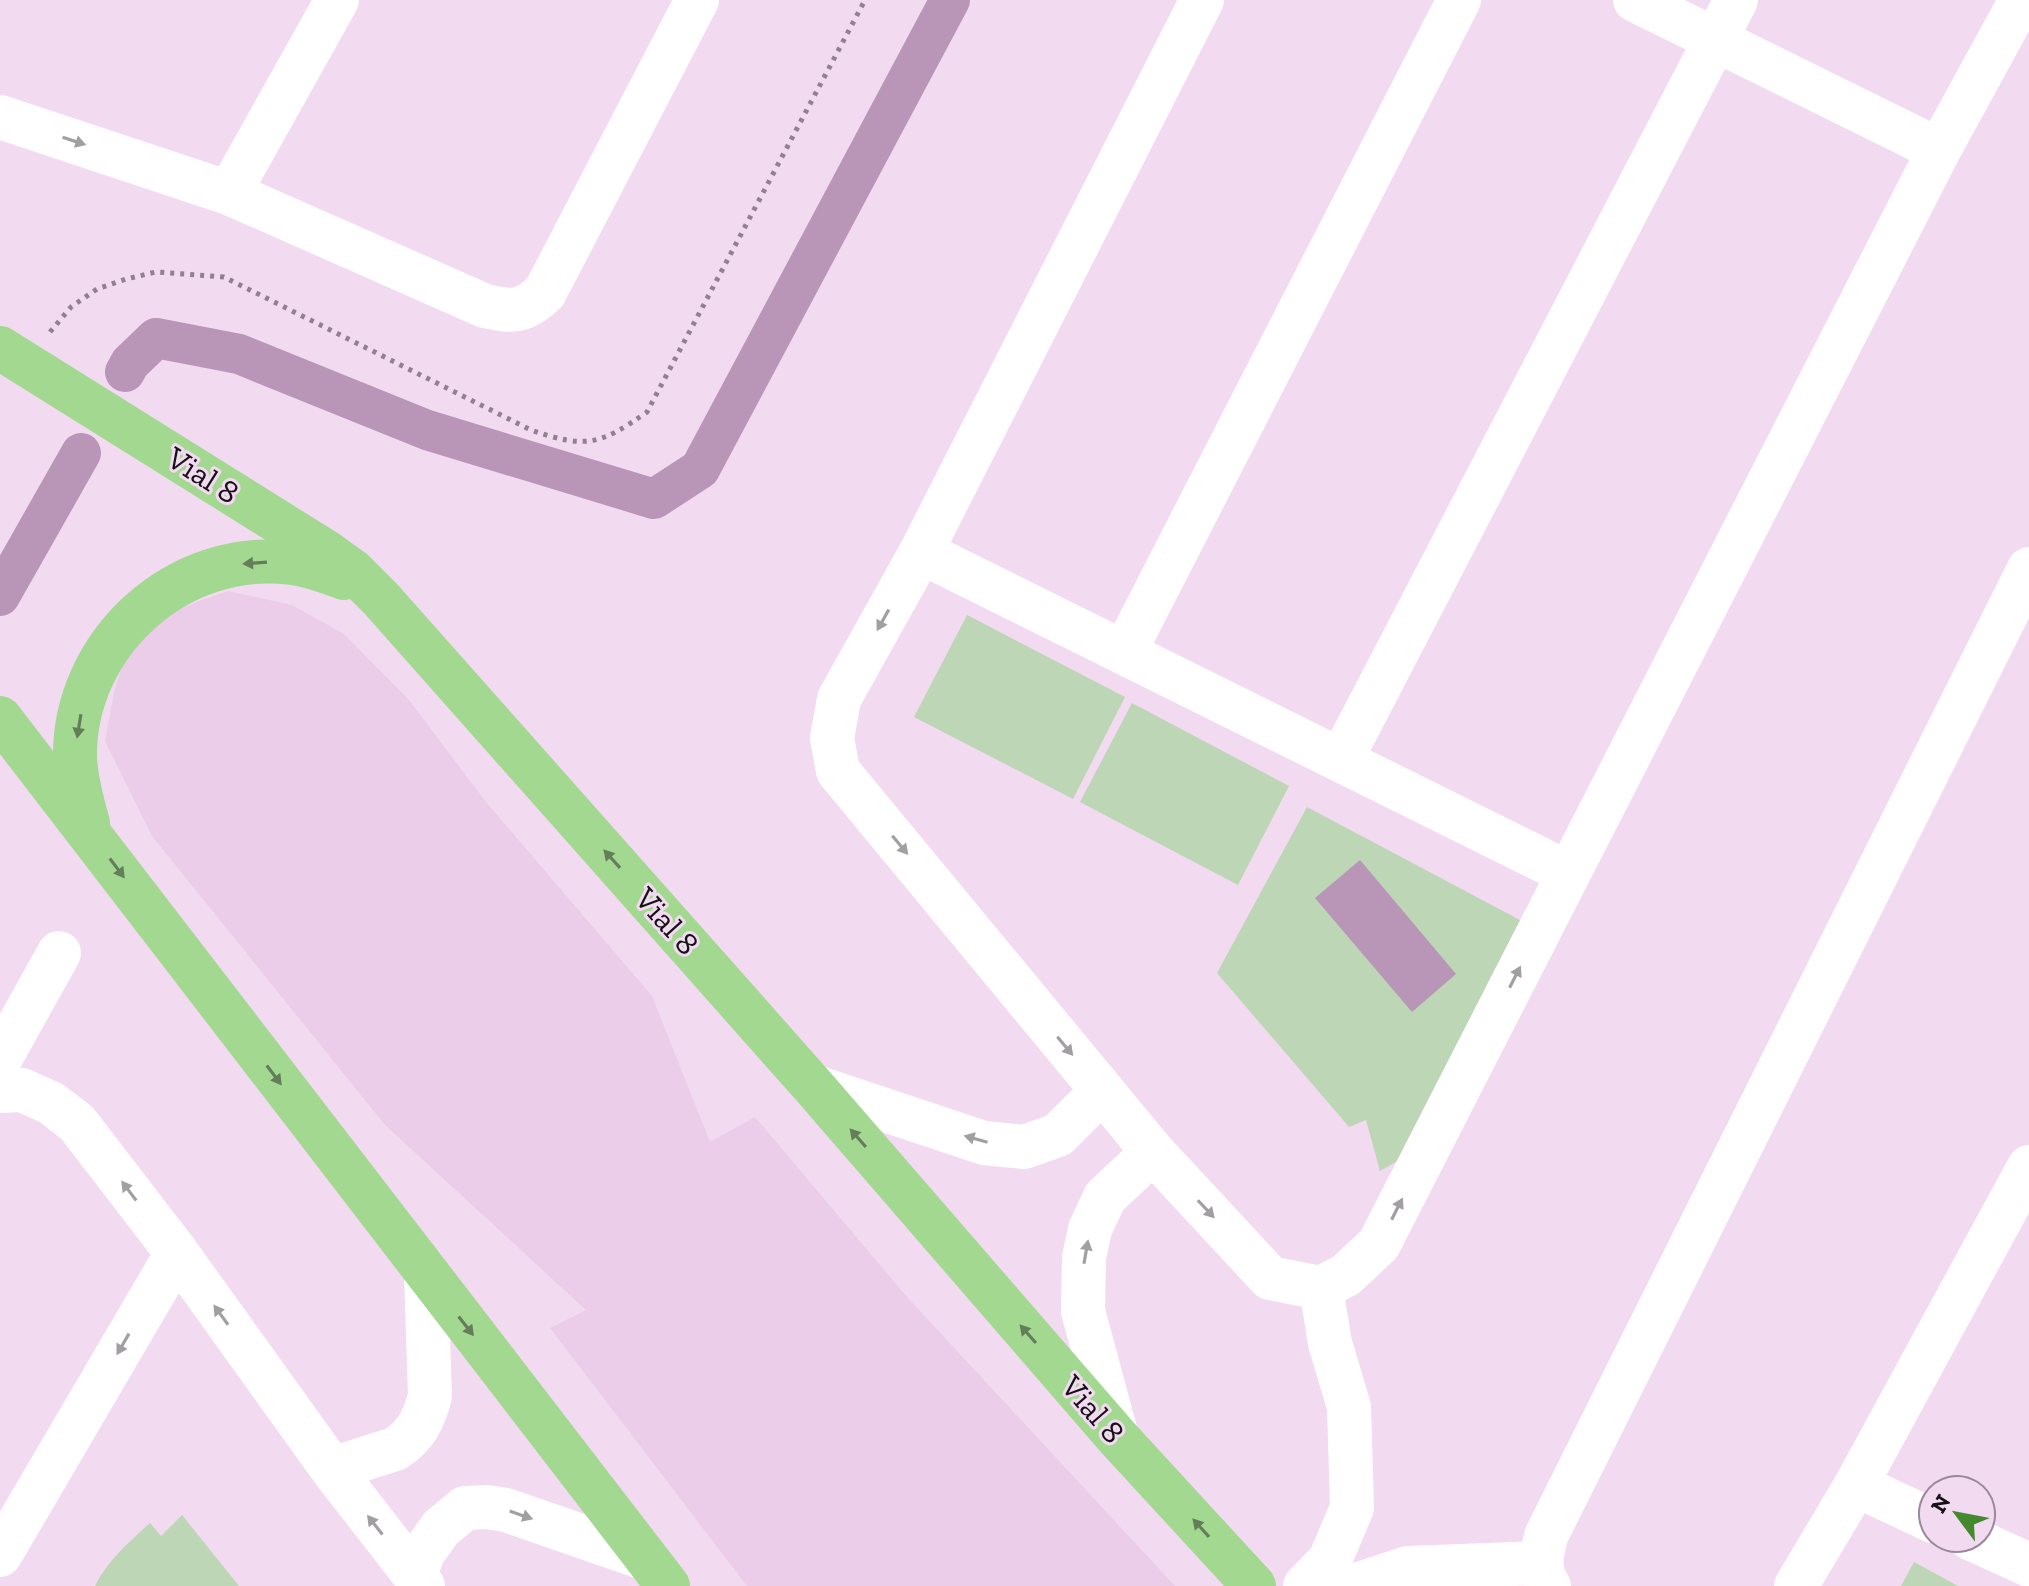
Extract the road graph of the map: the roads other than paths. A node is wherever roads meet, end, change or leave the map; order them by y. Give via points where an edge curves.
1 (337, 0) edge
2 (697, 0) edge
3 (1202, 0) edge
4 (1459, 0) edge
5 (1635, 0) edge
6 (1736, 0) edge
7 (2021, 0) edge
8 (1715, 40) junction
9 (0, 117) edge
10 (1939, 150) junction
11 (229, 193) junction
12 (0, 348) edge
13 (921, 552) junction
14 (2029, 569) edge
15 (381, 599) junction
16 (1124, 653) junction
17 (0, 718) edge
18 (1341, 760) junction
19 (91, 834) junction
20 (1568, 873) junction
21 (59, 953) dead end
22 (0, 1059) edge
23 (813, 1086) junction
24 (0, 1091) edge
25 (1102, 1091) junction
26 (1153, 1152) junction
27 (2029, 1167) edge
28 (177, 1253) junction
29 (426, 1274) junction
30 (1321, 1288) junction
31 (1117, 1437) junction
32 (332, 1469) junction
33 (1856, 1485) junction
34 (1917, 1514) edge
35 (1997, 1550) edge
36 (0, 1555) edge
37 (2029, 1565) edge
38 (658, 1572) edge
39 (1544, 1575) edge
40 (419, 1581) edge
41 (1254, 1586) edge
42 (1305, 1586) edge
43 (1353, 1586) edge
44 (1796, 1586) edge

1 - 11 street
2 - 11 street via 545,292 532,305 519,310 485,306
3 - 13 street
4 - 16 street
5 - 8 street
6 - 8 street
7 - 10 street
8 - 10 street
8 - 18 street
9 -> 11 street
10 - 20 street
12 - 15 main road, Vial 8 via 328,553
13 - 16 street
13 -> 25 street via 839,699 832,738 838,771
14 - 39 street via 1546,1536
15 -> 19 main road via 323,570 258,562 194,576 139,611 99,662 78,725 78,790
23 -> 15 main road, Vial 8
16 - 18 street
17 - 19 main road
18 - 20 street
19 -> 29 main road
30 -> 20 street via 1346,1275 1379,1244
21 - 22 street
25 -> 23 street via 1058,1135 1024,1147 984,1143
31 -> 23 main road, Vial 8
28 -> 24 street via 77,1123 22,1090
25 - 26 street
26 -> 30 street via 1270,1278
31 -> 26 street via 1083,1311 1084,1258 1105,1197
27 - 33 street
32 -> 28 street
28 -> 36 street
29 - 32 street via 430,1396 419,1428 395,1449
29 -> 38 main road
30 - 42 street via 1349,1407 1352,1508 1330,1560
41 -> 31 main road, Vial 8
40 -> 32 street
33 - 34 street
33 - 44 street
35 - 37 street
40 -> 38 street via 423,1553 441,1528 465,1508 487,1507
39 - 43 street via 1408,1568

